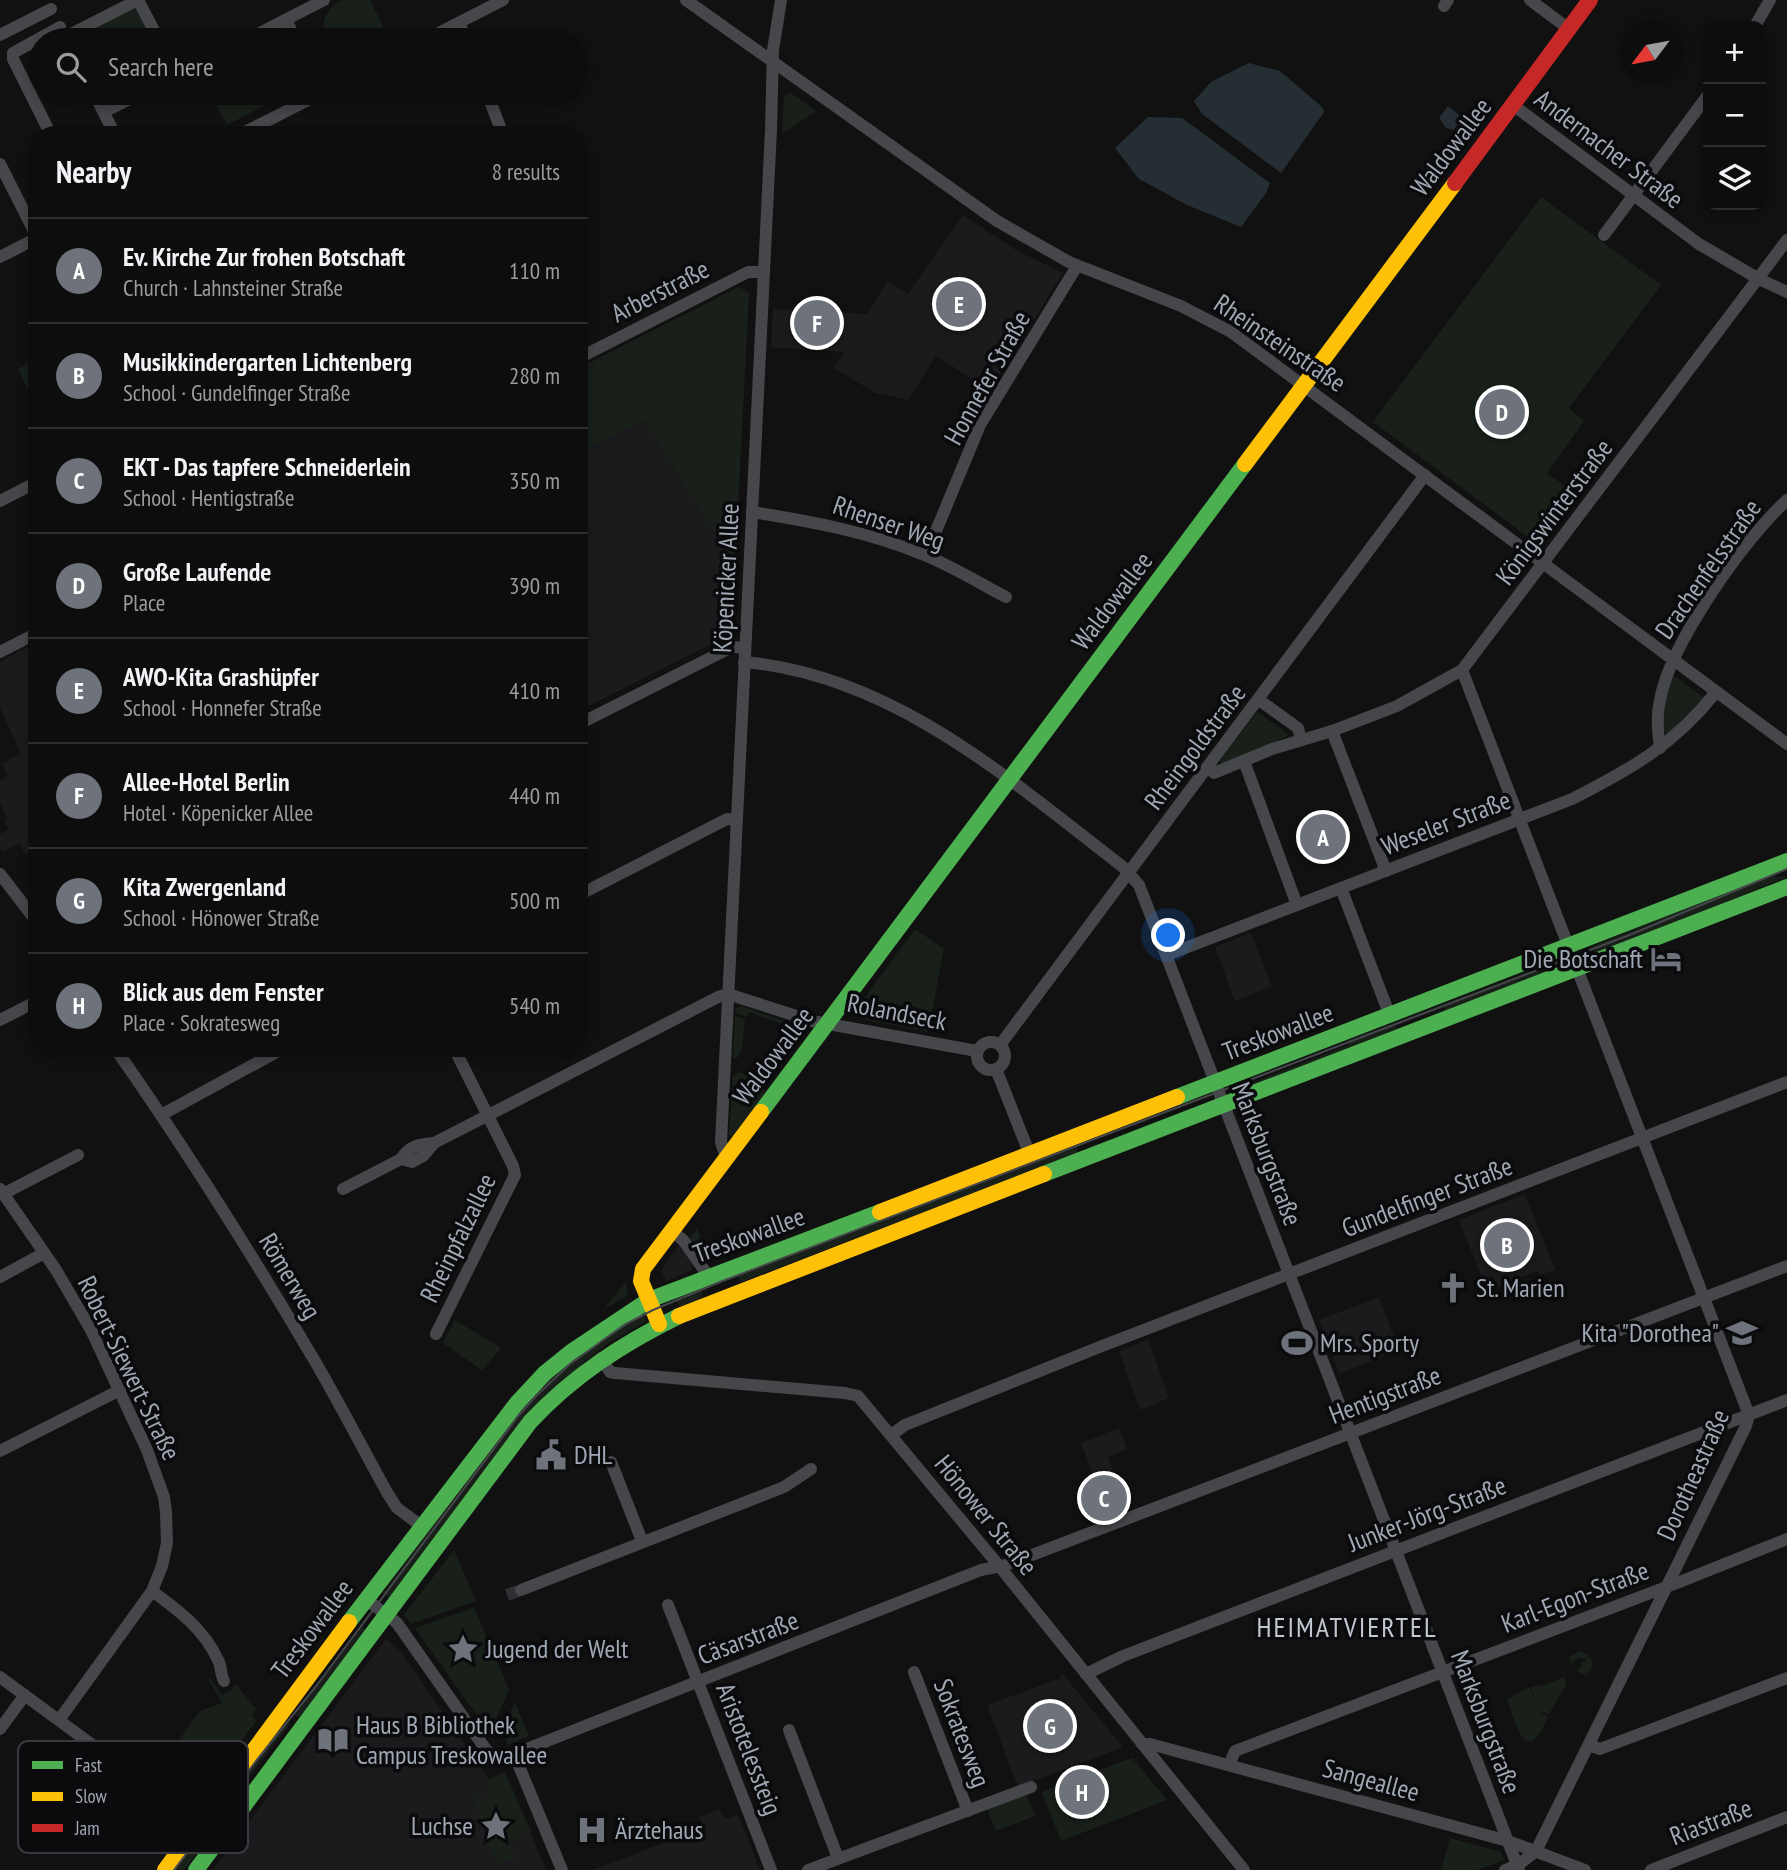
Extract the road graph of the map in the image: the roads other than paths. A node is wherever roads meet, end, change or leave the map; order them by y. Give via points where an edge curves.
1 (138, 0) edge
2 (324, 0) edge
3 (502, 0) edge
4 (686, 0) edge
5 (781, 0) edge
6 (1531, 0) edge
7 (1590, 0) edge
8 (1770, 0) edge
9 (49, 4) edge
10 (286, 20) junction
11 (1758, 21) edge
12 (459, 23) junction
13 (61, 28) edge
14 (79, 28) edge
15 (153, 28) edge
16 (270, 28) edge
17 (290, 28) edge
18 (449, 28) edge
19 (461, 28) edge
20 (1569, 29) junction
21 (0, 35) edge
22 (28, 48) edge
23 (773, 62) junction
24 (28, 89) edge
25 (1703, 102) edge
26 (36, 105) edge
27 (100, 105) edge
28 (118, 105) edge
29 (298, 105) edge
30 (492, 105) edge
31 (1513, 106) junction
32 (104, 112) junction
33 (46, 126) edge
34 (109, 126) edge
35 (257, 126) edge
36 (500, 126) edge
37 (0, 164) edge
38 (1634, 195) junction
39 (28, 222) edge
40 (1604, 236) dead end
41 (1787, 240) edge
42 (28, 243) edge
43 (0, 257) edge
44 (1077, 266) junction
45 (764, 272) junction
46 (1759, 279) junction
47 (1786, 295) edge
48 (588, 354) edge
49 (1304, 385) junction
50 (1425, 475) junction
51 (28, 487) edge
52 (1787, 500) edge
53 (0, 501) edge
54 (752, 512) junction
55 (926, 555) junction
56 (1544, 564) junction
57 (1006, 597) dead end
58 (28, 638) edge
59 (0, 652) edge
60 (744, 655) junction
61 (1672, 659) junction
62 (1462, 670) junction
63 (1716, 692) junction
64 (1259, 700) junction
65 (588, 719) edge
66 (1332, 731) junction
67 (1301, 739) junction
68 (1787, 744) edge
69 (1660, 748) junction
70 (1244, 761) junction
71 (1208, 768) junction
72 (1009, 780) junction
73 (1519, 819) junction
74 (736, 820) junction
75 (1787, 861) edge
76 (1386, 871) junction
77 (1130, 873) junction
78 (0, 874) edge
79 (1787, 887) edge
80 (1341, 888) junction
81 (588, 890) edge
82 (1297, 905) junction
83 (28, 910) edge
84 (1569, 947) junction
85 (1167, 956) junction
86 (1577, 967) junction
87 (728, 994) junction
88 (28, 1006) edge
89 (1390, 1016) junction
90 (0, 1020) edge
91 (828, 1023) junction
92 (1000, 1045) junction
93 (977, 1051) junction
94 (121, 1057) edge
95 (267, 1057) edge
96 (459, 1057) edge
97 (996, 1069) junction
98 (1215, 1082) junction
99 (1787, 1083) edge
100 (1224, 1104) junction
101 (161, 1115) junction
102 (488, 1115) junction
103 (1643, 1138) junction
104 (1030, 1154) junction
105 (78, 1155) dead end
106 (729, 1155) junction
107 (343, 1189) dead end
108 (2, 1191) edge
109 (672, 1231) junction
110 (44, 1253) junction
111 (1787, 1266) edge
112 (1290, 1274) junction
113 (0, 1277) edge
114 (709, 1277) junction
115 (1704, 1298) junction
116 (649, 1300) junction
117 (659, 1324) junction
118 (436, 1334) dead end
119 (601, 1359) junction
120 (120, 1390) junction
121 (1787, 1400) edge
122 (1749, 1415) junction
123 (1351, 1433) junction
124 (891, 1435) junction
125 (0, 1451) edge
126 (611, 1462) dead end
127 (811, 1469) dead end
128 (423, 1527) junction
129 (1787, 1539) edge
130 (642, 1541) junction
131 (1396, 1550) junction
132 (1000, 1567) junction
133 (1667, 1587) junction
134 (521, 1590) tunnel mouth
135 (152, 1591) junction
136 (366, 1599) junction
137 (668, 1605) dead end
138 (385, 1614) junction
139 (1443, 1671) junction
140 (914, 1672) dead end
141 (1086, 1674) junction
142 (0, 1677) edge
143 (1787, 1678) edge
144 (224, 1681) dead end
145 (699, 1682) junction
146 (24, 1695) junction
147 (59, 1720) junction
148 (0, 1729) edge
149 (789, 1730) dead end
150 (87, 1741) edge
151 (1142, 1744) junction
152 (1589, 1745) junction
153 (514, 1754) junction
154 (248, 1758) edge
155 (1230, 1765) junction
156 (1031, 1787) dead end
157 (248, 1799) edge
158 (968, 1811) junction
159 (1787, 1817) edge
160 (1508, 1841) junction
161 (1536, 1851) junction
162 (178, 1853) edge
163 (208, 1853) edge
164 (838, 1858) junction
165 (1514, 1868) edge
166 (165, 1870) edge
167 (196, 1870) edge
168 (562, 1870) edge
169 (771, 1870) edge
170 (808, 1870) edge
171 (1244, 1870) edge
172 (1585, 1870) edge
173 (1651, 1870) edge

1 - 14 street
1 - 15 street
2 - 10 street
3 - 12 street
4 - 23 street, Rheinsteinstraße
5 - 23 street, Köpenicker Allee
6 - 20 street
7 - 20 main road, Waldowallee
8 - 11 street
9 - 13 street
9 - 21 street
10 - 16 street
10 - 17 street
12 - 18 street
12 - 19 street
20 - 31 main road, Waldowallee
22 - 24 street via 13,53
23 - 44 street, Rheinsteinstraße via 997,221
23 - 45 street, Köpenicker Allee
25 - 38 street
26 - 33 street
27 - 32 street
28 - 32 street
29 - 35 street
30 - 36 street
31 - 38 street, Andernacher Straße
31 - 49 main road, Waldowallee
32 - 34 street
37 - 39 street
38 - 40 street
38 - 46 street, Andernacher Straße via 1699,244
41 - 46 street, Königswinterstraße
42 - 43 street
44 - 49 street, Rheinsteinstraße via 1181,306 1231,332
44 - 55 street, Honnefer Straße via 980,425
45 - 48 street, Arberstraße via 748,272
45 - 54 street, Köpenicker Allee
46 - 47 street, Andernacher Straße
46 - 56 street, Königswinterstraße
49 - 50 street, Rheinsteinstraße
49 - 72 main road, Waldowallee
50 - 56 street, Rheinsteinstraße
50 - 64 street, Rheingoldstraße
51 - 53 street
52 - 61 street, Drachenfelsstraße via 1748,543
54 - 55 street, Rhenser Weg via 845,529
54 - 60 street, Köpenicker Allee
55 - 57 street, Rhenser Weg
56 - 61 street, Rheinsteinstraße
56 - 62 street, Königswinterstraße
58 - 59 street
60 - 65 street via 732,647
60 - 72 street, Marksburgstraße via 885,701 944,734
60 - 74 street, Köpenicker Allee
61 - 63 street, Rheinsteinstraße
61 - 69 street, Drachenfelsstraße via 1660,698
62 - 66 street, Königswinterstraße via 1397,706
62 - 73 street
63 - 68 street, Rheinsteinstraße
63 - 69 street, Weseler Straße
64 - 67 street via 1298,728
64 - 71 street, Rheingoldstraße
66 - 67 street, Königswinterstraße
66 - 76 street
67 - 70 street, Königswinterstraße
69 - 73 street, Weseler Straße via 1572,799
70 - 71 street, Königswinterstraße via 1214,773
70 - 82 street
71 - 77 street, Rheingoldstraße
72 - 77 street, Marksburgstraße
72 - 91 main road, Waldowallee
73 - 76 street, Weseler Straße
73 - 84 street
74 - 81 street via 727,819
74 - 87 street, Köpenicker Allee
75 - 84 main road, Treskowallee
76 - 80 street, Weseler Straße
77 - 85 street, Marksburgstraße
77 - 92 street, Rheingoldstraße
78 - 83 street
79 - 86 main road, Treskowallee
80 - 82 street, Weseler Straße
80 - 89 street
82 - 85 street, Weseler Straße
84 - 86 street
84 - 89 main road, Treskowallee
85 - 98 street, Marksburgstraße
86 - 100 main road, Treskowallee
86 - 103 street, Dorotheastraße
87 - 91 street, Rolandseck
87 - 102 street
87 - 106 street, Köpenicker Allee via 721,1145
88 - 90 street
89 - 98 main road, Treskowallee
91 - 93 street, Rolandseck
91 - 106 main road, Waldowallee
92 - 93 street, Rolandseck via 987,1042
92 - 97 street via 1005,1057
93 - 97 street, Rolandseck via 982,1067
94 - 101 street, Römerweg
95 - 101 street
96 - 102 street, Rheinpfalzallee
97 - 104 street, Rolandseck
98 - 100 street, Marksburgstraße
98 - 104 main road, Treskowallee
99 - 103 street, Gundelfinger Straße
100 - 112 street, Marksburgstraße
100 - 117 main road, Treskowallee
101 - 128 street, Römerweg via 279,1300 388,1494 397,1508
102 - 107 street via 434,1143 412,1162 401,1159
102 - 118 street, Rheinpfalzallee via 514,1175
103 - 112 street, Gundelfinger Straße
103 - 115 street, Dorotheastraße
104 - 114 main road, Treskowallee
105 - 108 street
106 - 109 main road, Waldowallee
108 - 110 street, Robert-Siewert-Straße
109 - 114 street
109 - 116 main road, Waldowallee via 643,1269 641,1281
110 - 113 street
110 - 120 street, Robert-Siewert-Straße via 78,1305
111 - 115 street, Hentigstraße
112 - 123 street, Marksburgstraße
112 - 124 street, Gundelfinger Straße via 905,1425
114 - 116 main road, Treskowallee
115 - 122 street, Dorotheastraße
115 - 123 street, Hentigstraße
116 - 117 main road, Waldowallee
116 - 128 main road, Treskowallee via 590,1338 538,1380
117 - 119 main road, Treskowallee
119 - 124 street, Hönower Straße via 615,1373 855,1395
119 - 138 main road, Treskowallee via 542,1408
120 - 125 street
120 - 135 street, Robert-Siewert-Straße via 164,1499 167,1543
121 - 122 street, Junker-Jörg-Straße
122 - 131 street, Junker-Jörg-Straße
122 - 133 street, Dorotheastraße
123 - 131 street, Marksburgstraße
123 - 132 street, Hentigstraße
124 - 132 street, Hönower Straße
126 - 130 street
127 - 130 street via 784,1487
128 - 136 main road, Treskowallee
129 - 133 street, Karl-Egon-Straße
130 - 134 street
131 - 139 street, Marksburgstraße
131 - 141 street, Junker-Jörg-Straße
132 - 141 street, Hönower Straße
132 - 145 street, Cäsarstraße via 982,1570
133 - 139 street, Karl-Egon-Straße
133 - 152 street, Dorotheastraße
135 - 144 street via 184,1614 204,1637 220,1663
135 - 147 street, Robert-Siewert-Straße
136 - 138 street
136 - 154 main road, Treskowallee
137 - 145 street, Aristotelessteig
138 - 153 street via 403,1631 487,1751 495,1756
138 - 157 main road, Treskowallee
139 - 155 street, Karl-Egon-Straße via 1235,1751
139 - 160 street, Marksburgstraße
140 - 158 street, Sokratesweg
141 - 151 street, Hönower Straße
142 - 146 street
143 - 152 street via 1600,1749
145 - 153 street, Cäsarstraße
145 - 169 street, Aristotelessteig
146 - 147 street
146 - 148 street
147 - 150 street
149 - 164 street
151 - 155 street, Sangeallee
151 - 171 street, Hönower Straße
152 - 161 street, Dorotheastraße
153 - 168 street
155 - 160 street, Sangeallee
156 - 158 street, Sokratesweg
158 - 164 street, Sokratesweg
159 - 173 street, Riastraße
160 - 161 street, Sangeallee
160 - 165 street, Marksburgstraße
161 - 165 street, Dorotheastraße
161 - 172 street, Sangeallee
162 - 166 main road, Treskowallee
163 - 167 main road, Treskowallee
164 - 170 street, Sokratesweg

